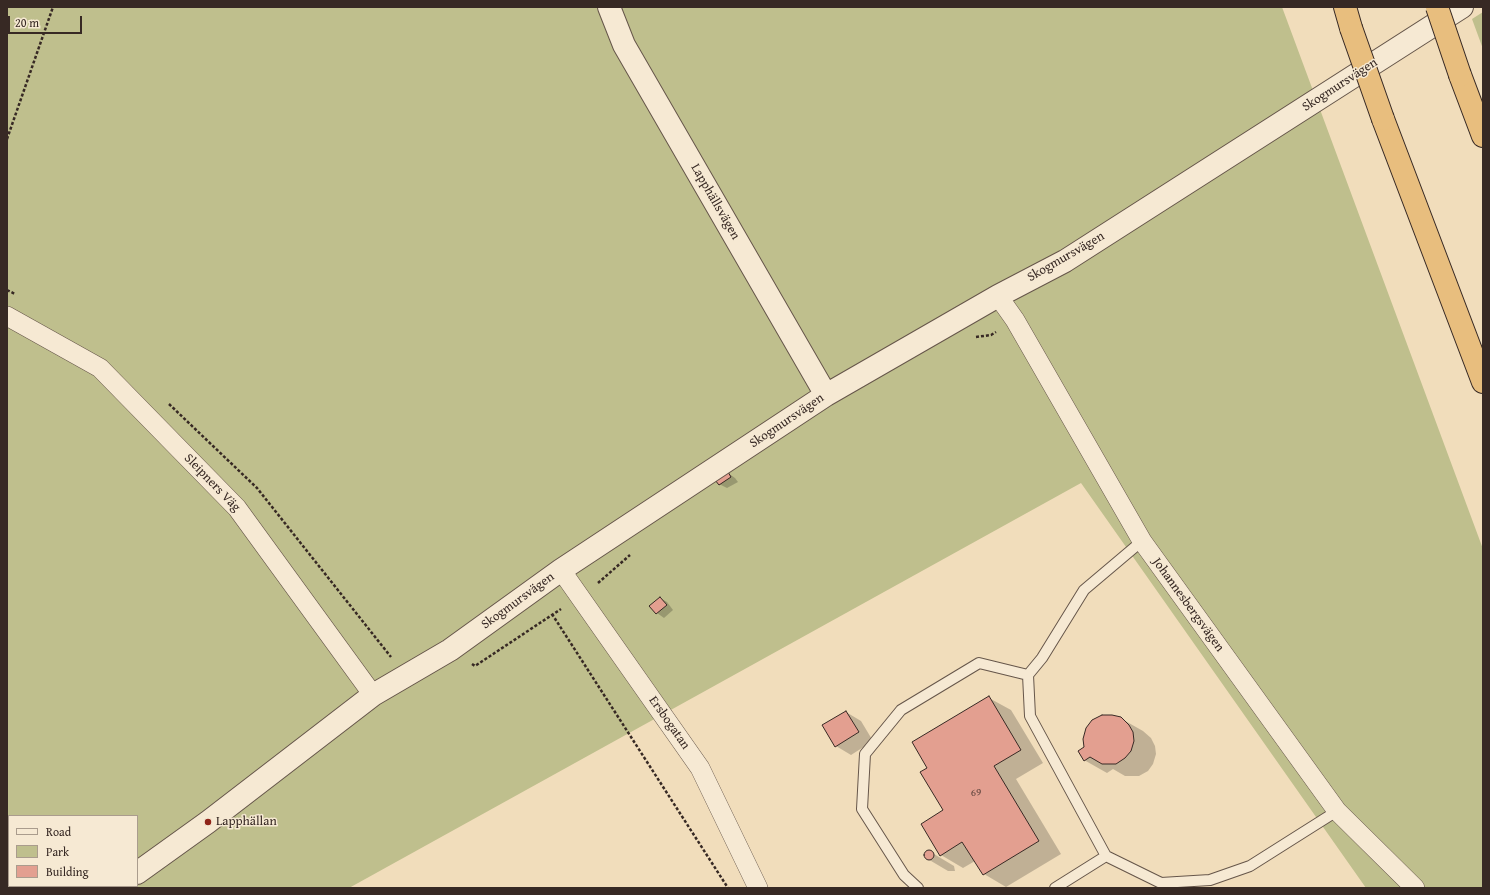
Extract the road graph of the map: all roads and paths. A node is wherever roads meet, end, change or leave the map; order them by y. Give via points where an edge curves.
1 (53, 7) edge
2 (609, 7) edge
3 (1345, 7) edge
4 (1437, 7) edge
5 (1462, 7) edge
6 (1483, 136) edge
7 (7, 139) edge
8 (998, 296) junction
9 (7, 316) edge
10 (1015, 320) junction
11 (968, 338) dead end
12 (1483, 382) edge
13 (826, 395) junction
14 (1142, 541) junction
15 (633, 553) dead end
16 (561, 570) junction
17 (580, 598) junction
18 (552, 614) junction
19 (450, 650) junction
20 (1028, 675) junction
21 (373, 695) junction
22 (1338, 811) junction
23 (1106, 856) junction
24 (138, 873) edge
25 (728, 888) edge
26 (758, 888) edge
27 (918, 888) edge
28 (1056, 888) edge
29 (1415, 888) edge

1 - 7 path
2 - 13 street, Lapphällsvägen via 624,45
3 - 12 highway, bridge via 1383,119
4 - 6 highway, bridge
5 - 8 street, Skogmursvägen via 1065,261
8 - 10 street, Johannesbergsvägen
8 - 13 street, Skogmursvägen
9 - 21 street, Sleipners Väg via 100,368 237,508
10 - 11 path via 990,335
10 - 14 street, Johannesbergsvägen
13 - 16 street, Skogmursvägen
14 - 20 lane via 1084,590 1042,658
14 - 22 street, Johannesbergsvägen
15 - 17 path
16 - 17 street, Ersbogatan
16 - 19 street, Skogmursvägen
17 - 18 path
17 - 26 street, Ersbogatan via 700,768
18 - 19 path via 475,666
18 - 25 path
19 - 21 street, Skogmursvägen
20 - 23 lane via 1030,716
20 - 27 lane via 979,663 901,710 866,754 862,809 904,875
21 - 24 street, Skogmursvägen
22 - 23 lane via 1250,866 1210,880 1161,883
22 - 29 street, Johannesbergsvägen
23 - 28 lane

